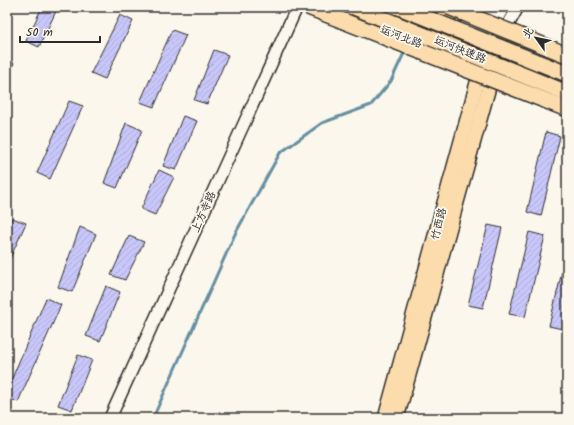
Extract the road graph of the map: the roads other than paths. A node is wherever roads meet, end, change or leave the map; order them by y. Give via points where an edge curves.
1 (297, 7) edge
2 (308, 7) edge
3 (323, 7) edge
4 (354, 7) edge
5 (399, 7) edge
6 (437, 7) edge
7 (449, 7) edge
8 (518, 7) edge
9 (503, 34) junction
10 (567, 55) edge
11 (567, 60) edge
12 (481, 68) junction
13 (494, 72) junction
14 (567, 74) edge
15 (567, 93) edge
16 (567, 102) edge
17 (567, 109) edge
18 (110, 418) edge
19 (385, 418) edge
20 (397, 418) edge

1 - 18 street, 上方寺路
2 - 17 highway, bridge
3 - 12 main road, 运河北路
4 - 15 highway, 运河快速路, bridge
5 - 14 highway, 运河快速路, bridge
6 - 9 main road
7 - 10 highway, bridge
8 - 9 street, 竹西路
9 - 11 main road
9 - 12 main road, 竹西路
9 - 13 main road, 竹西路
12 - 13 main road, 运河北路
12 - 19 main road, 竹西路
13 - 16 main road, 运河北路
13 - 20 main road, 竹西路

